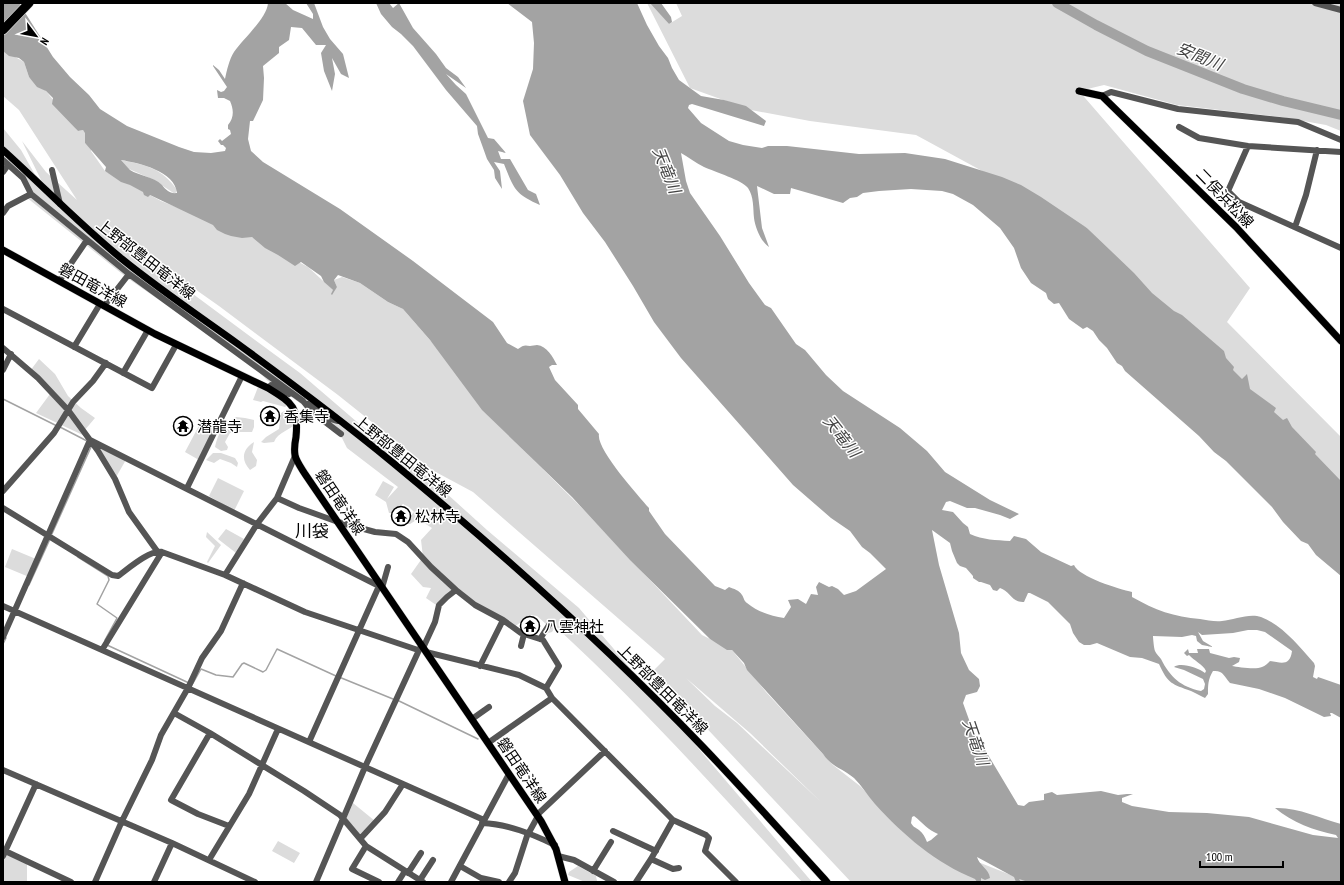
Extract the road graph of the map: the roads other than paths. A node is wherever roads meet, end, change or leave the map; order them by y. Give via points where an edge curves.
1 (29, 3) edge
2 (1315, 3) edge
3 (1341, 10) edge
4 (3, 30) edge
5 (1079, 91) dead end
6 (1102, 96) junction
7 (1179, 127) dead end
8 (1341, 140) edge
9 (1248, 146) junction
10 (3, 150) edge
11 (1317, 150) junction
12 (1341, 152) edge
13 (3, 160) edge
14 (8, 165) junction
15 (52, 170) dead end
16 (3, 172) edge
17 (31, 194) junction
18 (60, 204) junction
19 (3, 213) edge
20 (1295, 227) junction
21 (87, 240) junction
22 (1341, 248) edge
23 (3, 250) edge
24 (128, 274) junction
25 (59, 281) junction
26 (102, 305) junction
27 (3, 309) edge
28 (148, 330) junction
29 (1341, 342) edge
30 (176, 344) junction
31 (74, 347) junction
32 (3, 348) edge
33 (11, 354) junction
34 (106, 363) junction
35 (3, 370) edge
36 (123, 373) junction
37 (242, 376) junction
38 (268, 388) junction
39 (303, 401) junction
40 (68, 410) junction
41 (341, 422) junction
42 (341, 434) dead end
43 (90, 440) junction
44 (295, 456) junction
45 (188, 488) junction
46 (3, 491) edge
47 (277, 498) junction
48 (3, 508) edge
49 (338, 522) junction
50 (257, 524) junction
51 (48, 536) junction
52 (160, 552) junction
53 (388, 567) dead end
54 (225, 575) junction
55 (243, 583) junction
56 (381, 586) junction
57 (456, 590) junction
58 (3, 606) edge
59 (14, 611) junction
60 (503, 620) junction
61 (549, 625) dead end
62 (360, 629) junction
63 (524, 634) junction
64 (3, 637) edge
65 (540, 639) junction
66 (521, 646) dead end
67 (422, 649) junction
68 (102, 650) junction
69 (480, 666) junction
70 (188, 688) junction
71 (546, 688) junction
72 (552, 698) junction
73 (489, 707) dead end
74 (174, 713) junction
75 (472, 719) junction
76 (278, 729) junction
77 (210, 733) junction
78 (310, 742) junction
79 (488, 743) junction
80 (605, 751) junction
81 (262, 766) junction
82 (365, 767) junction
83 (3, 770) edge
84 (509, 774) junction
85 (36, 784) junction
86 (403, 784) junction
87 (537, 815) junction
88 (344, 819) junction
89 (673, 820) junction
90 (122, 821) junction
91 (483, 822) junction
92 (230, 826) junction
93 (613, 831) dead end
94 (528, 833) junction
95 (360, 839) junction
96 (610, 842) dead end
97 (172, 843) junction
98 (554, 844) junction
99 (366, 846) junction
100 (656, 851) junction
101 (4, 852) edge
102 (421, 853) dead end
103 (558, 856) junction
104 (652, 859) junction
105 (209, 860) junction
106 (432, 860) dead end
107 (460, 866) junction
108 (679, 868) dead end
109 (593, 871) junction
110 (407, 872) junction
111 (422, 881) edge
112 (486, 881) edge
113 (71, 882) edge
114 (95, 882) edge
115 (154, 882) edge
116 (255, 882) edge
117 (316, 882) edge
118 (379, 882) edge
119 (398, 882) edge
120 (451, 882) edge
121 (499, 882) edge
122 (509, 882) edge
123 (565, 882) edge
124 (614, 882) edge
125 (636, 882) edge
126 (736, 882) edge
127 (827, 882) edge

1 - 4 highway
2 - 3 street
5 - 6 main road
6 - 8 street via 1111,92 1178,109 1298,122
6 - 29 main road, 二俣浜松線 via 1230,222
7 - 9 street via 1199,138
9 - 11 street
9 - 20 street via 1228,191 1239,202
10 - 18 main road, 上野部豊田竜洋線
11 - 12 street
11 - 20 street
13 - 14 street
14 - 16 street
14 - 17 street via 23,178
15 - 18 street
17 - 19 street via 8,206
17 - 21 street
18 - 41 main road, 上野部豊田竜洋線 via 140,273 299,388
20 - 22 street
21 - 24 street
21 - 25 street
23 - 25 main road, 磐田竜洋線
24 - 26 street
24 - 39 street
25 - 26 main road, 磐田竜洋線
26 - 28 main road, 磐田竜洋線
26 - 31 street
27 - 31 street
28 - 30 main road, 磐田竜洋線
28 - 36 street
30 - 36 street via 152,388
30 - 37 main road, 磐田竜洋線
31 - 34 street
32 - 33 street
33 - 35 street
33 - 40 street
34 - 36 street
34 - 40 street
37 - 38 main road, 磐田竜洋線
37 - 45 street
38 - 39 street via 271,385
38 - 44 main road, 磐田竜洋線 via 285,398 294,409 297,425
39 - 41 street
39 - 42 street via 311,411
40 - 43 street
40 - 46 street via 54,433
41 - 127 main road, 上野部豊田竜洋線 via 437,500 592,638 704,748
43 - 45 street
43 - 51 street
43 - 52 street via 115,479 129,512
44 - 47 street
44 - 49 main road, 磐田竜洋線
45 - 50 street
47 - 49 street
47 - 50 street
48 - 51 street
49 - 56 main road, 磐田竜洋線
49 - 57 street via 375,532 396,534 413,546
50 - 54 street
50 - 56 street
51 - 52 street via 112,575 118,576 149,555
51 - 59 street
52 - 54 street
52 - 68 street
53 - 56 street
54 - 55 street
55 - 62 street via 305,612
55 - 70 street via 221,631 202,658
56 - 62 street
56 - 67 main road, 磐田竜洋線
57 - 60 street via 475,605
57 - 67 street via 440,605
58 - 59 street
59 - 64 street
59 - 68 street
60 - 63 street
60 - 69 street
61 - 65 street
62 - 67 street
62 - 78 street
63 - 65 street
63 - 66 street
65 - 71 street via 559,666
67 - 69 street
67 - 75 main road, 磐田竜洋線
67 - 82 street
68 - 70 street
69 - 71 street via 518,676
70 - 74 street
70 - 76 street
71 - 72 street
72 - 79 street
72 - 80 street
73 - 75 street
74 - 77 street
74 - 90 street via 161,735 152,760
75 - 79 main road, 磐田竜洋線
76 - 78 street
76 - 81 street
77 - 81 street
77 - 92 street via 171,800
78 - 82 street
79 - 84 main road, 磐田竜洋線
80 - 87 street
80 - 89 street
81 - 88 street
81 - 92 street
82 - 86 street
82 - 88 street
83 - 85 street
84 - 87 main road, 磐田竜洋線
84 - 91 street
85 - 90 street
85 - 101 street
86 - 91 street
86 - 95 street via 385,812
87 - 94 street
87 - 98 main road, 磐田竜洋線
88 - 95 street
88 - 117 street
89 - 100 street
89 - 126 street via 706,835 709,838 705,851
90 - 97 street
90 - 114 street
91 - 94 street
91 - 107 street
92 - 105 street
93 - 100 street
94 - 98 street
94 - 122 street via 515,873
95 - 99 street
96 - 109 street
97 - 105 street
97 - 115 street
98 - 103 main road, 磐田竜洋線
99 - 110 street
99 - 118 street via 352,869
100 - 104 street
101 - 113 street
102 - 110 street
103 - 109 street via 574,860
103 - 123 main road, 磐田竜洋線
104 - 108 street via 673,869
104 - 125 street
105 - 116 street
106 - 111 street
107 - 112 street
107 - 120 street
109 - 124 street
110 - 111 street
110 - 119 street
112 - 121 street

